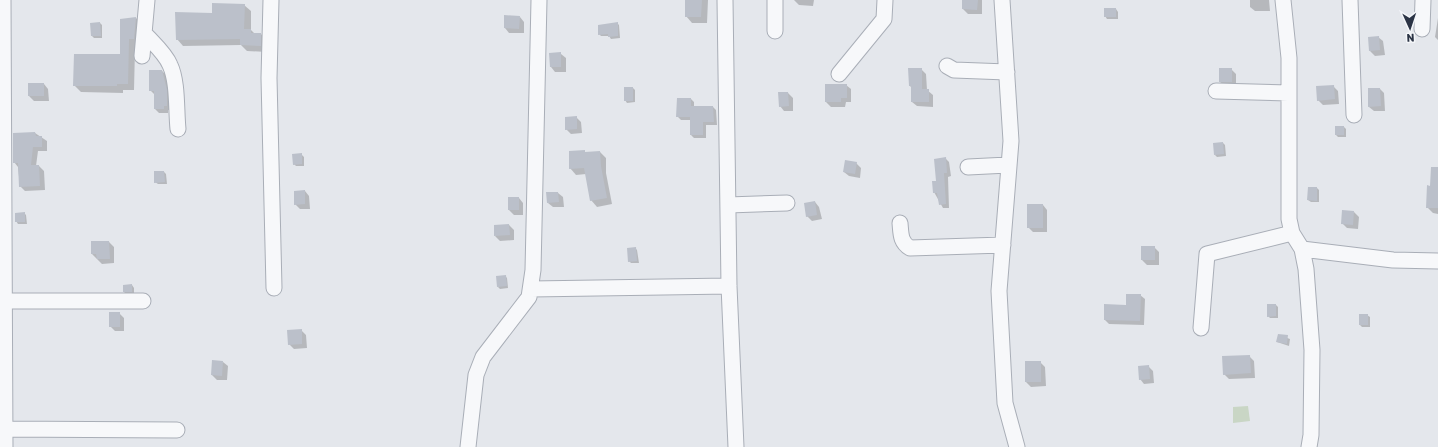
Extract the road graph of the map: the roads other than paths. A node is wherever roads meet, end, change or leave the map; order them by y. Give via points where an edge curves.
1 (3, 0) edge
2 (147, 0) edge
3 (271, 0) edge
4 (539, 0) edge
5 (724, 0) edge
6 (775, 0) edge
7 (885, 0) edge
8 (1002, 0) edge
9 (1283, 0) edge
10 (1350, 0) edge
11 (1423, 0) edge
12 (1422, 29) dead end
13 (775, 31) dead end
14 (145, 34) junction
15 (142, 56) dead end
16 (946, 66) dead end
17 (1007, 72) junction
18 (839, 74) dead end
19 (1216, 91) dead end
20 (1288, 93) junction
21 (1354, 115) dead end
22 (178, 129) dead end
23 (1008, 165) junction
24 (968, 167) dead end
25 (788, 203) dead end
26 (728, 205) junction
27 (900, 223) dead end
28 (1292, 233) junction
29 (1003, 245) junction
30 (1302, 249) junction
31 (1438, 262) edge
32 (729, 286) junction
33 (274, 288) dead end
34 (531, 289) junction
35 (4, 301) junction
36 (143, 301) dead end
37 (1201, 328) dead end
38 (3, 429) edge
39 (177, 430) dead end
40 (6, 447) edge
41 (468, 447) edge
42 (736, 447) edge
43 (1017, 447) edge
44 (1309, 447) edge

1 - 35 street
2 - 14 street
3 - 33 street via 269,78
4 - 34 street
5 - 26 street
6 - 13 street
7 - 18 street via 884,19
8 - 17 street
9 - 20 street via 1289,58
10 - 21 street
11 - 12 street
14 - 15 street
14 - 22 street via 170,65
16 - 17 street via 954,70
17 - 23 street via 1011,141
19 - 20 street
20 - 28 street via 1289,219
23 - 24 street
23 - 29 street
25 - 26 street
26 - 32 street
27 - 29 street via 904,245 910,248
28 - 30 street
28 - 37 street via 1207,254
29 - 43 street via 999,291 1005,403
30 - 31 street via 1393,260
30 - 44 street via 1306,269 1312,350
32 - 34 street
32 - 42 street
34 - 41 street via 529,297 483,357 479,367
35 - 36 street
35 - 38 street
38 - 39 street
38 - 40 street

